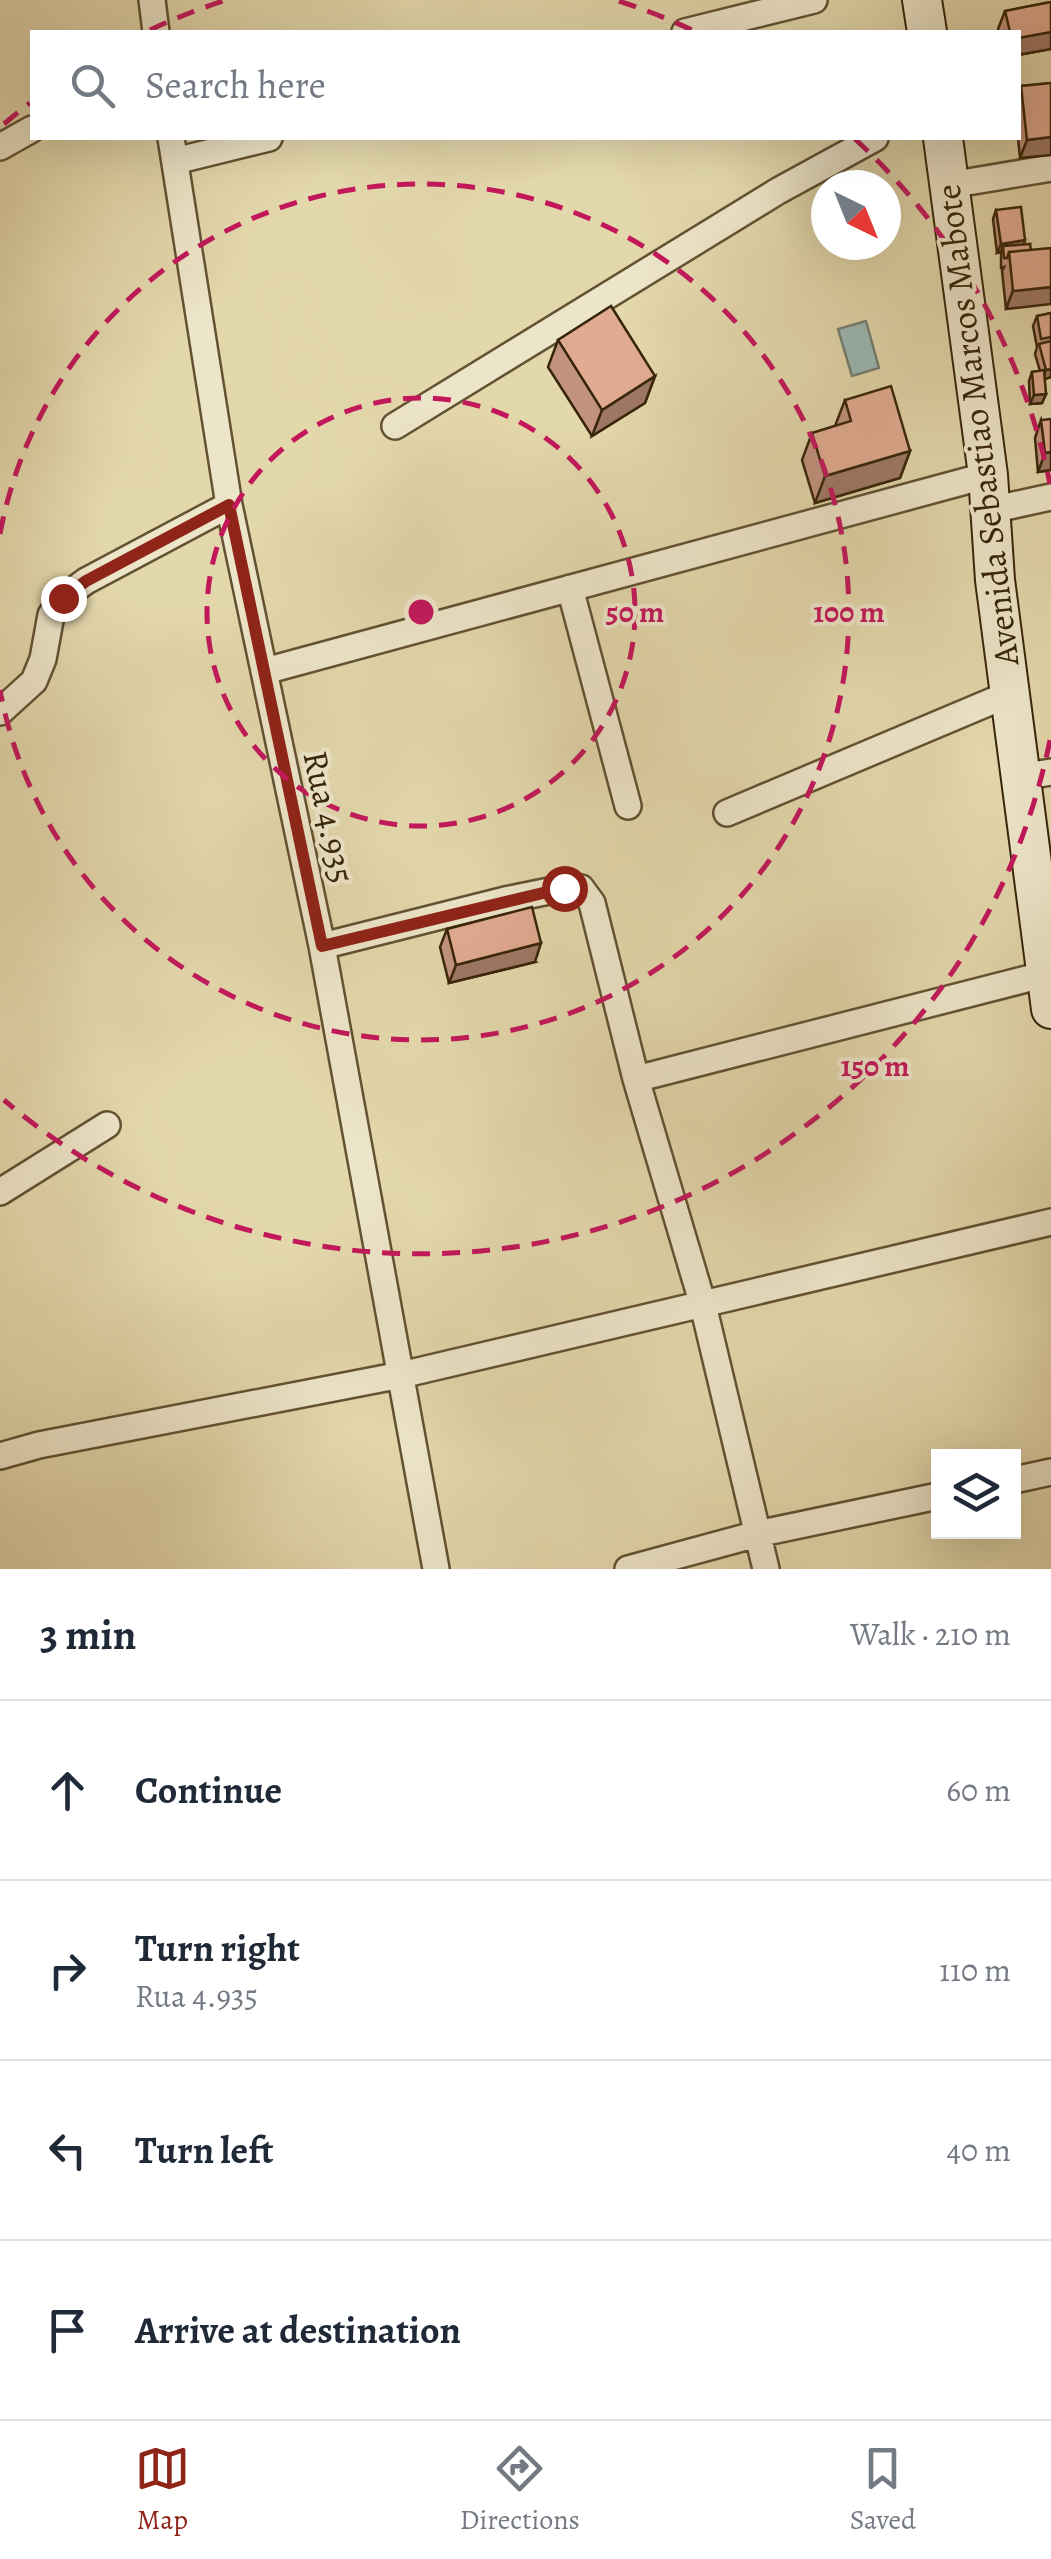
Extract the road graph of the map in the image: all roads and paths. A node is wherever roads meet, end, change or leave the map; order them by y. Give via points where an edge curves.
1 (152, 0) edge
2 (814, 0) edge
3 (922, 0) edge
4 (156, 30) edge
5 (693, 30) edge
6 (927, 30) edge
7 (30, 130) edge
8 (252, 140) edge
9 (871, 140) edge
10 (943, 140) edge
11 (0, 147) edge
12 (173, 149) edge
13 (1051, 168) edge
14 (950, 185) junction
15 (395, 426) dead end
16 (990, 492) junction
17 (1051, 497) edge
18 (229, 505) junction
19 (570, 588) junction
20 (265, 671) junction
21 (1009, 694) junction
22 (0, 712) edge
23 (1035, 774) edge
24 (628, 806) dead end
25 (727, 813) dead end
26 (322, 946) junction
27 (1048, 992) edge
28 (636, 1079) junction
29 (108, 1126) dead end
30 (0, 1192) edge
31 (1051, 1222) edge
32 (703, 1305) junction
33 (402, 1376) junction
34 (0, 1456) edge
35 (1051, 1472) edge
36 (1021, 1478) edge
37 (931, 1497) edge
38 (757, 1534) junction
39 (436, 1569) edge
40 (628, 1569) edge
41 (766, 1569) edge

1 - 4 street
2 - 5 street
3 - 6 main road
7 - 11 street
8 - 12 street
9 - 15 street via 778,190
10 - 14 main road, Avenida Sebastiao Marcos Mabote
12 - 18 street, Rua 4.935
13 - 14 street
14 - 16 main road, Avenida Sebastiao Marcos Mabote
16 - 17 street
16 - 19 street
16 - 21 main road, Avenida Sebastiao Marcos Mabote
18 - 20 street, Rua 4.935
18 - 22 street via 63,598 51,615 34,681
19 - 20 street
19 - 24 street
20 - 26 street, Rua 4.935
21 - 23 main road, Avenida Sebastiao Marcos Mabote
21 - 25 street
23 - 27 main road, Avenida Sebastiao Marcos Mabote
26 - 28 street via 505,900 582,888 592,903
26 - 33 street, Rua 4.935
27 - 28 street
28 - 32 street
29 - 30 street
31 - 32 street
32 - 33 street
32 - 38 street
33 - 34 street
33 - 39 street, Rua 4.935
35 - 36 street
37 - 38 street
38 - 40 street
38 - 41 street

